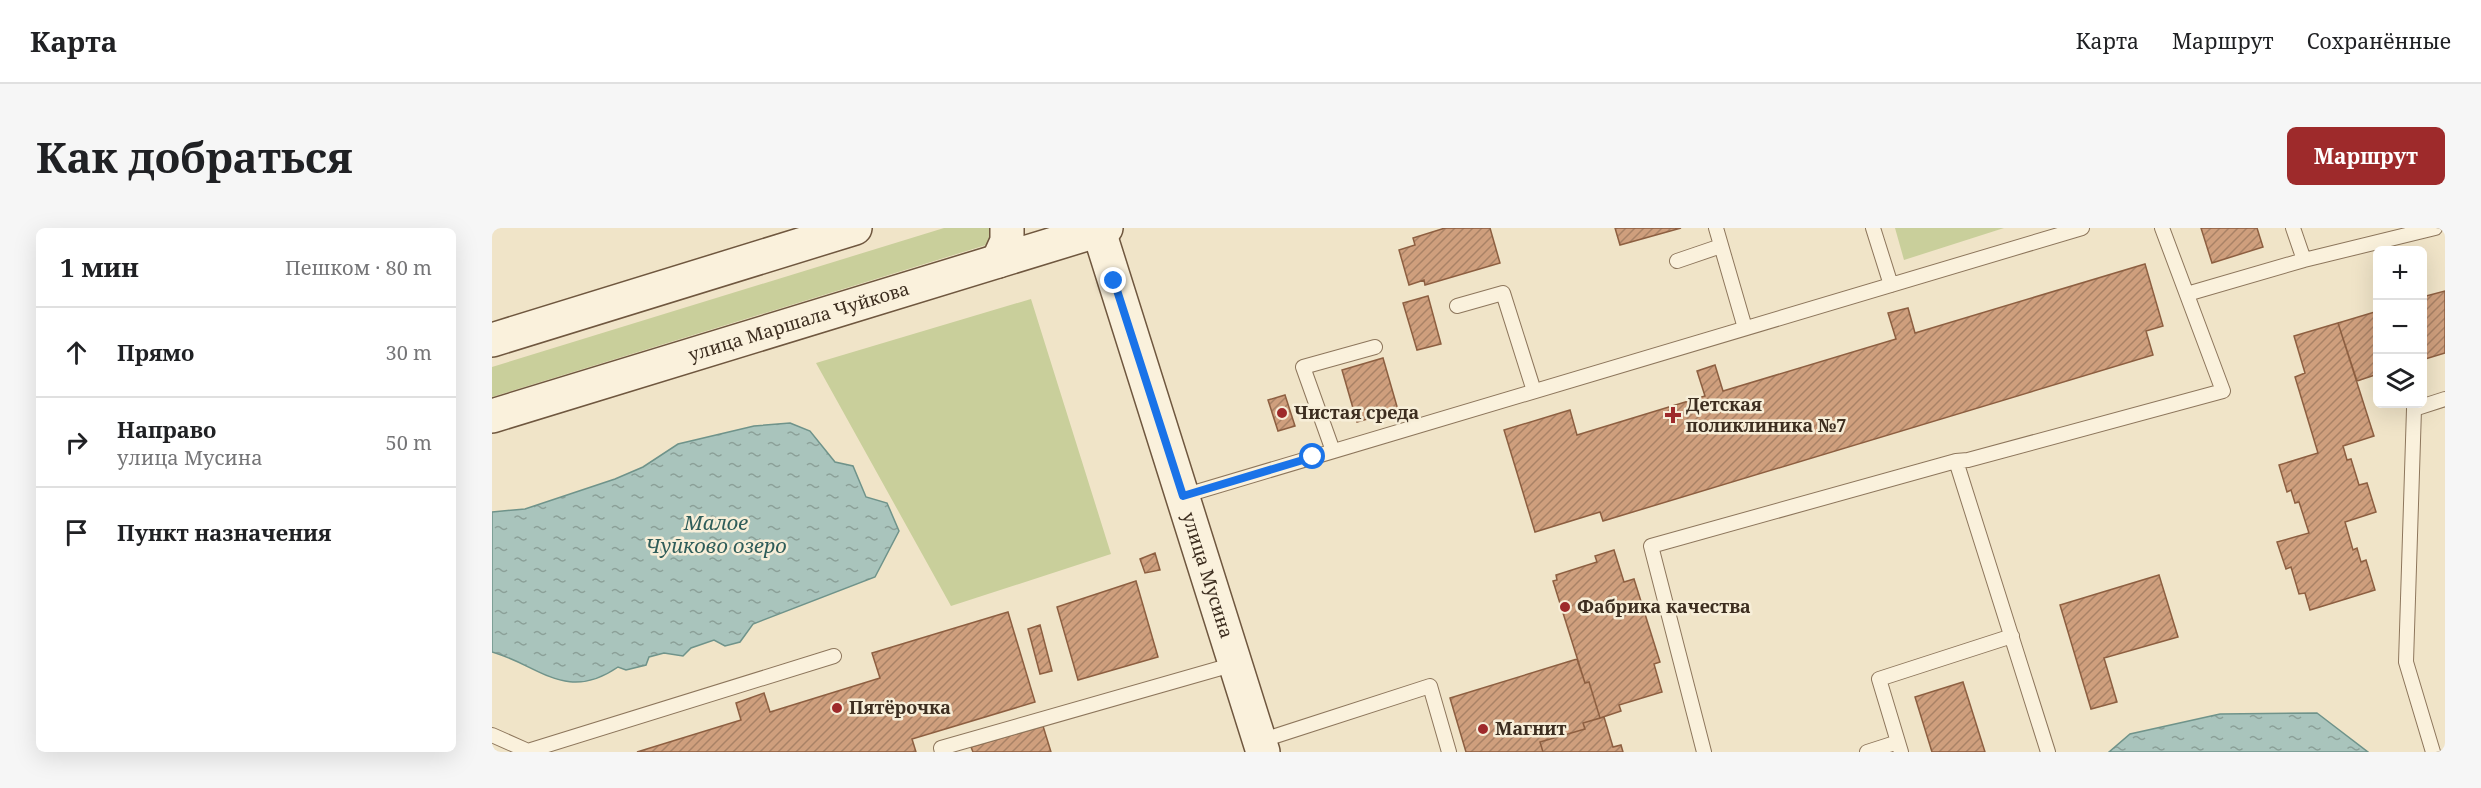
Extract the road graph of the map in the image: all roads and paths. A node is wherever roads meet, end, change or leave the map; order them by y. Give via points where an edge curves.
1 (855, 228) edge
2 (1006, 228) edge
3 (1716, 228) edge
4 (1873, 228) edge
5 (2082, 228) edge
6 (2162, 228) edge
7 (2293, 228) edge
8 (2435, 228) edge
9 (1101, 229) edge
10 (1721, 246) junction
11 (2304, 260) junction
12 (998, 261) junction
13 (1677, 261) dead end
14 (1891, 285) junction
15 (2187, 294) junction
16 (1457, 306) dead end
17 (1745, 328) junction
18 (492, 340) edge
19 (1375, 347) dead end
20 (1534, 391) junction
21 (2445, 399) edge
22 (492, 416) edge
23 (1333, 451) junction
24 (1956, 461) junction
25 (1183, 496) junction
26 (2012, 636) junction
27 (834, 656) dead end
28 (1236, 664) junction
29 (492, 735) edge
30 (1262, 746) edge
31 (1899, 747) edge
32 (528, 751) edge
33 (942, 752) edge
34 (1449, 752) edge
35 (1704, 752) edge
36 (1867, 752) edge
37 (2048, 752) edge
38 (2433, 752) edge

1 - 18 main road
2 - 12 main road via 1007,241
3 - 10 lane
4 - 14 lane
5 - 14 lane
6 - 15 lane
7 - 11 lane
8 - 11 lane
9 - 12 main road, улица Маршала Чуйкова
9 - 25 main road, улица Мусина
10 - 13 lane
10 - 17 lane
11 - 15 lane
12 - 22 main road, улица Маршала Чуйкова
14 - 17 lane
15 - 24 lane via 2223,391
16 - 20 lane via 1503,293
17 - 20 lane
19 - 23 lane via 1304,367
20 - 23 lane
21 - 38 lane via 2414,409 2406,662
23 - 25 lane
24 - 26 lane
24 - 35 lane via 1651,546
25 - 28 main road, улица Мусина
26 - 31 lane via 1879,679
26 - 37 lane
27 - 32 lane
28 - 30 main road, улица Мусина
28 - 33 lane via 941,748
29 - 32 lane
30 - 34 lane via 1430,686
31 - 36 lane

